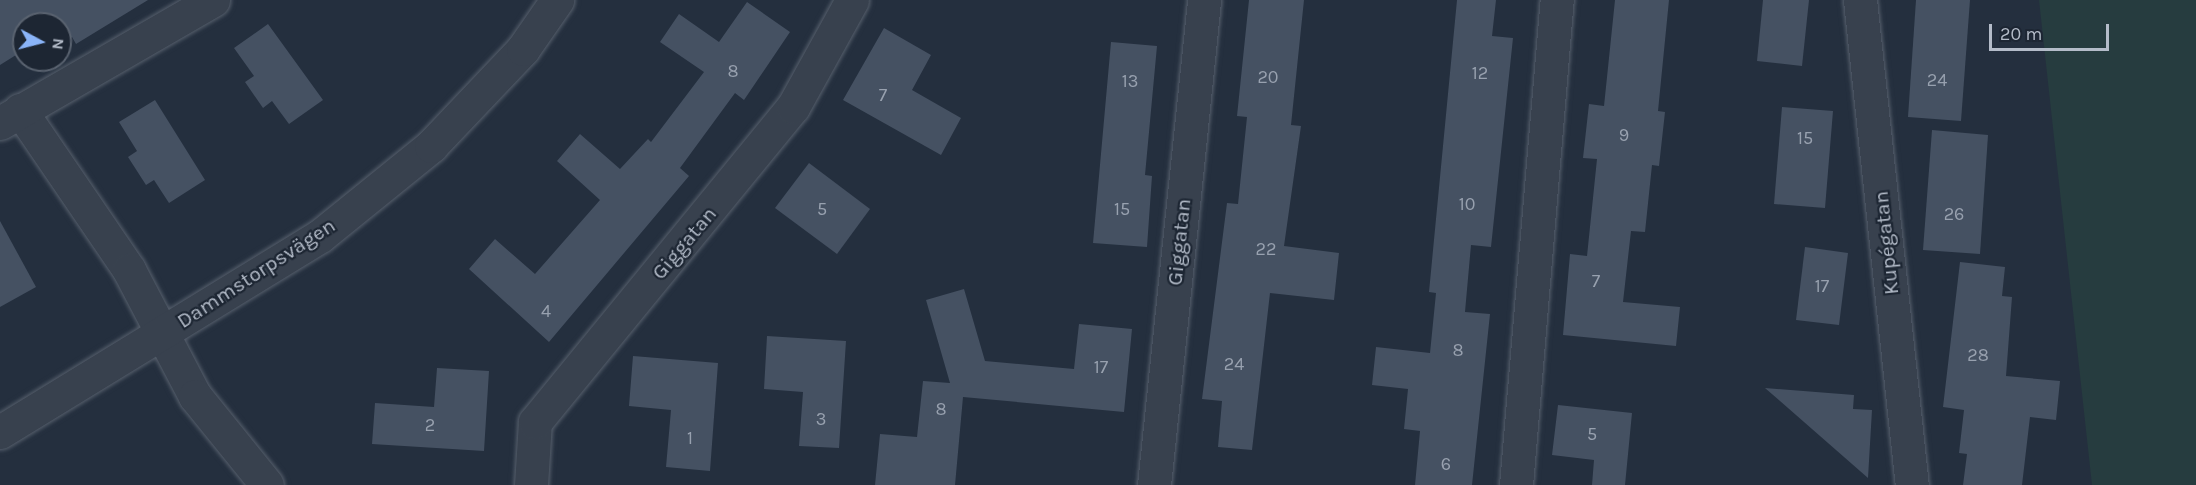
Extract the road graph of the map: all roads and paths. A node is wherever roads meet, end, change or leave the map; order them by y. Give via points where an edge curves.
1 (213, 0) edge
2 (557, 0) edge
3 (852, 0) edge
4 (1204, 0) edge
5 (1557, 0) edge
6 (1860, 0) edge
7 (10, 116) edge
8 (162, 333) junction
9 (0, 432) edge
10 (267, 485) edge
11 (531, 485) edge
12 (1154, 485) edge
13 (1516, 485) edge
14 (1912, 485) edge

1 - 7 street
2 - 8 street, Dammstorpsvägen via 523,49 431,146 320,236
3 - 11 street, Giggatan via 793,107 535,422
4 - 12 street, Giggatan
5 - 13 street
6 - 14 street, Kupégatan
7 - 8 street via 129,270
8 - 9 street, Dammstorpsvägen
8 - 10 street via 195,396

